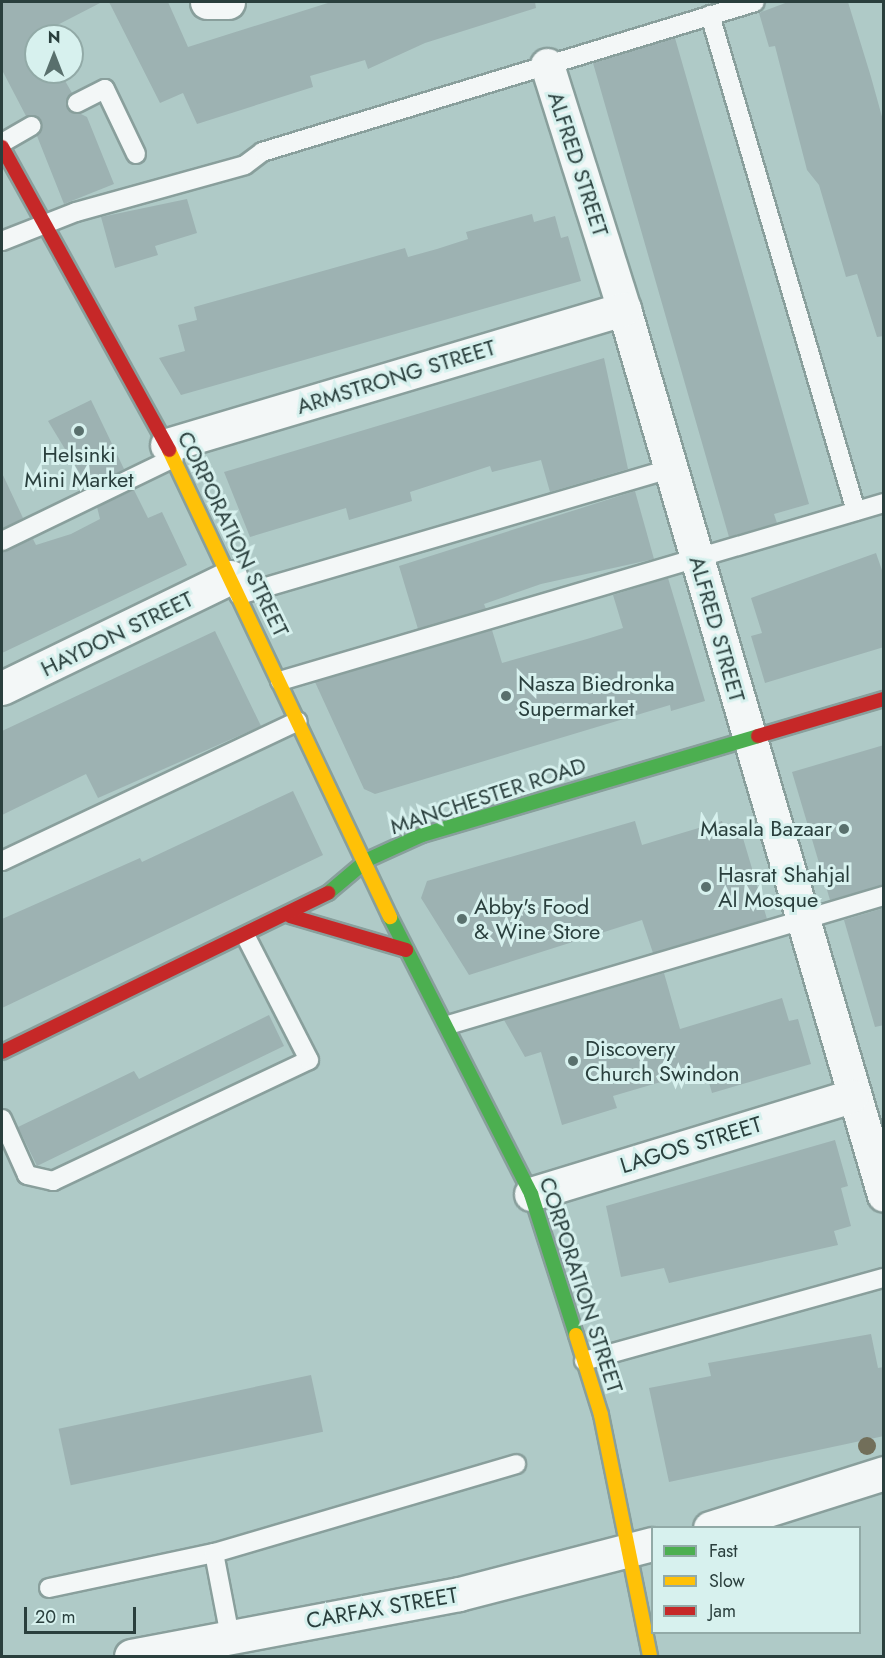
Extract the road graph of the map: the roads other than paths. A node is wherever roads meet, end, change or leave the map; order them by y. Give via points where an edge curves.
1 (207, 2) edge
2 (228, 2) edge
3 (755, 2) edge
4 (710, 15) junction
5 (546, 65) junction
6 (77, 103) dead end
7 (32, 126) dead end
8 (2, 145) edge
9 (136, 154) dead end
10 (43, 222) junction
11 (2, 241) edge
12 (624, 309) junction
13 (170, 452) junction
14 (670, 469) junction
15 (884, 503) edge
16 (856, 511) junction
17 (2, 541) edge
18 (696, 558) junction
19 (235, 586) junction
20 (280, 681) junction
21 (2, 688) edge
22 (884, 699) edge
23 (298, 721) junction
24 (748, 739) junction
25 (2, 861) edge
26 (363, 863) junction
27 (884, 896) edge
28 (290, 916) junction
29 (800, 920) junction
30 (246, 937) junction
31 (406, 950) junction
32 (447, 1026) junction
33 (2, 1052) edge
34 (851, 1096) junction
35 (2, 1119) edge
36 (531, 1194) junction
37 (884, 1195) edge
38 (884, 1278) edge
39 (584, 1361) junction
40 (516, 1464) dead end
41 (884, 1473) edge
42 (713, 1526) edge
43 (642, 1547) edge
44 (214, 1554) junction
45 (49, 1588) dead end
46 (230, 1636) junction
47 (131, 1656) edge
48 (650, 1656) edge

1 - 2 street
3 - 4 lane
4 - 5 lane
4 - 16 lane
5 - 10 lane via 262,152 245,165
5 - 12 street, ALFRED STREET
6 - 9 lane via 105,89
7 - 8 lane
8 - 10 street, CORPORATION STREET
10 - 11 lane
10 - 13 street, CORPORATION STREET
12 - 13 street, ARMSTRONG STREET
12 - 14 street, ALFRED STREET
13 - 17 lane
13 - 19 street, CORPORATION STREET
14 - 18 street, ALFRED STREET
14 - 19 lane
15 - 16 lane
16 - 18 lane
18 - 20 lane
18 - 24 street, ALFRED STREET
19 - 20 street, CORPORATION STREET
19 - 21 street, HAYDON STREET
20 - 23 street, CORPORATION STREET
22 - 24 street, MANCHESTER ROAD
23 - 25 lane
23 - 26 street, CORPORATION STREET
24 - 26 street, MANCHESTER ROAD via 422,835
24 - 29 street, ALFRED STREET
26 - 28 street, MANCHESTER ROAD via 341,885
26 - 31 street, CORPORATION STREET
27 - 29 lane
28 - 30 street, MANCHESTER ROAD
28 - 31 street
29 - 32 lane
29 - 34 street, ALFRED STREET
30 - 33 street, MANCHESTER ROAD
30 - 35 lane via 309,1060 53,1181 27,1175
31 - 32 street, CORPORATION STREET
32 - 36 street, CORPORATION STREET
34 - 36 street, LAGOS STREET
34 - 37 street, ALFRED STREET
36 - 39 street, CORPORATION STREET
38 - 39 lane
39 - 43 street, CORPORATION STREET
40 - 44 lane
41 - 42 street
43 - 46 street, CARFAX STREET via 459,1594
43 - 48 street, CORPORATION STREET
44 - 45 lane
44 - 46 lane
46 - 47 street, CARFAX STREET

